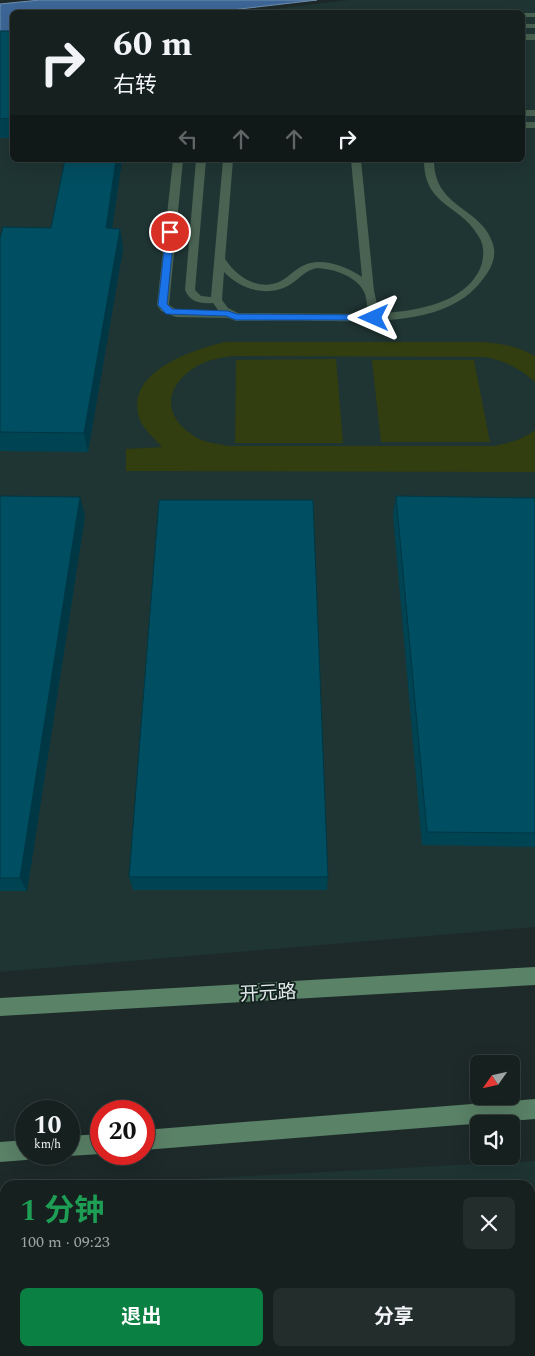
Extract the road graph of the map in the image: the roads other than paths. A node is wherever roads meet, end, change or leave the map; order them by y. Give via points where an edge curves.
1 (178, 162) edge
2 (201, 162) edge
3 (228, 162) edge
4 (356, 162) edge
5 (429, 162) edge
6 (220, 260) junction
7 (369, 291) junction
8 (216, 300) junction
9 (228, 314) junction
10 (374, 318) junction
11 (535, 976) edge
12 (0, 1007) edge
13 (535, 1109) edge
14 (155, 1139) edge
15 (15, 1151) edge
16 (0, 1152) edge

1 - 9 lane via 163,305 176,313
2 - 8 lane via 190,290 195,298
3 - 6 lane
4 - 7 lane
5 - 10 lane via 431,184 482,233 490,248 488,263 470,288 444,304 428,310
6 - 7 lane via 232,276 255,287 277,287 303,269 324,264 356,278
6 - 8 lane
7 - 10 lane
8 - 9 lane
9 - 10 lane via 236,317
11 - 12 main road, 开元路
13 - 14 main road
15 - 16 main road

